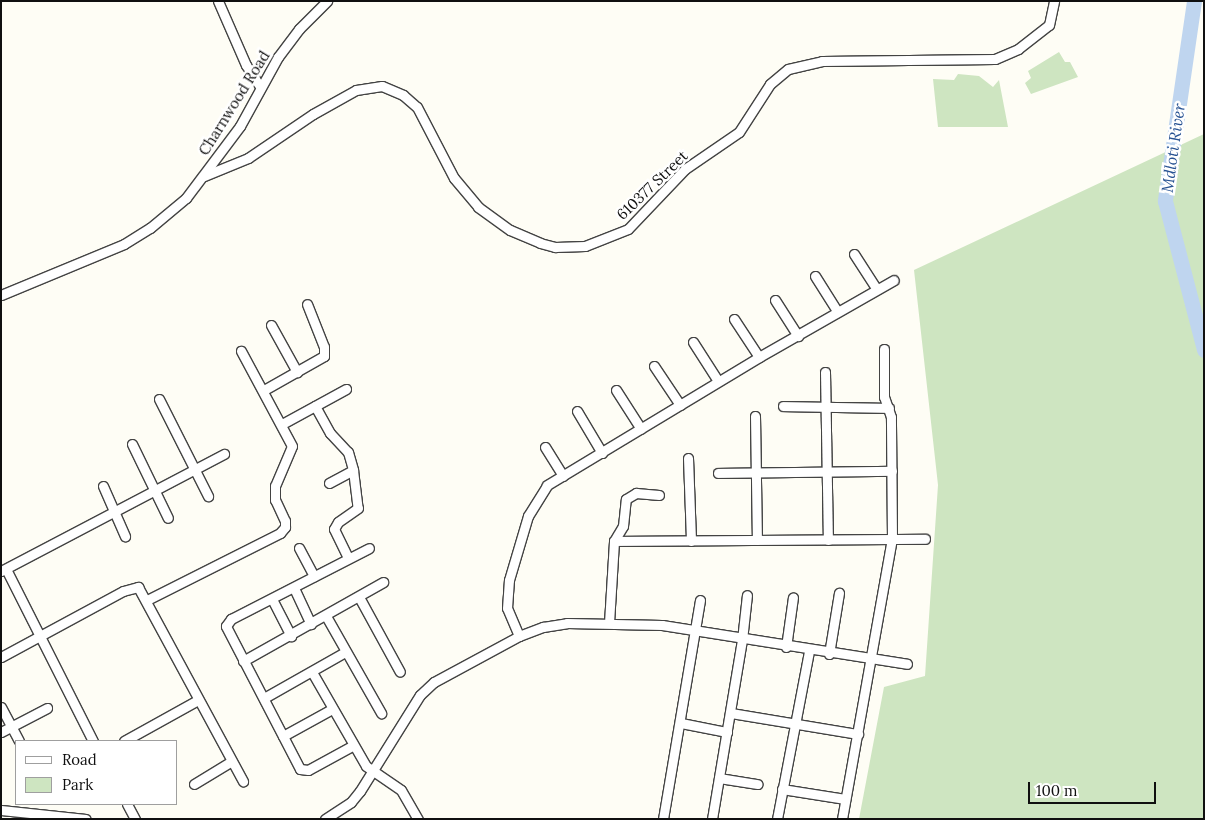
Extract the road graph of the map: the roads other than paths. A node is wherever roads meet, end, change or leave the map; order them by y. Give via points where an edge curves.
1 (218, 1) edge
2 (327, 1) edge
3 (1054, 1) edge
4 (261, 88) junction
5 (204, 176) junction
6 (854, 254) dead end
7 (815, 276) dead end
8 (894, 280) dead end
9 (876, 288) junction
10 (1, 295) edge
11 (775, 300) dead end
12 (306, 304) dead end
13 (837, 311) junction
14 (734, 319) dead end
15 (271, 324) dead end
16 (798, 336) junction
17 (694, 342) dead end
18 (884, 349) dead end
19 (241, 351) dead end
20 (759, 357) junction
21 (654, 366) dead end
22 (297, 372) junction
23 (825, 372) dead end
24 (718, 381) junction
25 (346, 389) dead end
26 (264, 390) junction
27 (616, 390) dead end
28 (159, 399) dead end
29 (680, 405) junction
30 (315, 406) junction
31 (783, 406) dead end
32 (825, 407) junction
33 (889, 408) junction
34 (577, 411) dead end
35 (755, 416) dead end
36 (282, 424) junction
37 (641, 429) junction
38 (132, 444) dead end
39 (545, 446) dead end
40 (602, 453) junction
41 (224, 454) dead end
42 (688, 458) dead end
43 (196, 469) junction
44 (353, 470) junction
45 (826, 472) junction
46 (892, 472) junction
47 (718, 473) dead end
48 (757, 474) junction
49 (563, 476) junction
50 (329, 483) dead end
51 (102, 486) dead end
52 (154, 490) junction
53 (659, 495) dead end
54 (208, 496) dead end
55 (114, 511) junction
56 (168, 518) dead end
57 (126, 536) dead end
58 (892, 539) junction
59 (925, 539) dead end
60 (757, 540) junction
61 (828, 540) junction
62 (614, 541) junction
63 (691, 541) junction
64 (299, 548) dead end
65 (369, 548) dead end
66 (348, 558) junction
67 (3, 570) edge
68 (314, 576) junction
69 (384, 582) dead end
70 (294, 588) junction
71 (839, 593) dead end
72 (747, 595) dead end
73 (359, 597) junction
74 (793, 597) dead end
75 (272, 599) junction
76 (147, 600) junction
77 (700, 600) dead end
78 (326, 616) junction
79 (609, 623) junction
80 (311, 624) junction
81 (697, 631) junction
82 (291, 636) junction
83 (518, 636) junction
84 (40, 637) junction
85 (742, 640) junction
86 (786, 647) junction
87 (809, 651) junction
88 (346, 652) junction
89 (829, 654) junction
90 (1, 657) edge
91 (872, 660) junction
92 (244, 661) junction
93 (906, 664) dead end
94 (312, 672) junction
95 (400, 672) dead end
96 (264, 698) junction
97 (198, 700) junction
98 (1, 707) edge
99 (47, 708) dead end
100 (332, 709) junction
101 (381, 713) dead end
102 (731, 713) junction
103 (796, 722) junction
104 (681, 723) junction
105 (11, 726) junction
106 (1, 732) edge
107 (727, 732) junction
108 (858, 734) junction
109 (283, 736) junction
110 (18, 740) edge
111 (92, 740) edge
112 (126, 740) edge
113 (352, 746) junction
114 (232, 761) junction
115 (372, 772) junction
116 (719, 778) junction
117 (243, 780) dead end
118 (194, 784) dead end
119 (758, 784) dead end
120 (782, 789) junction
121 (845, 798) junction
122 (128, 805) edge
123 (1, 810) edge
124 (86, 819) edge
125 (135, 819) edge
126 (325, 819) edge
127 (418, 819) edge
128 (663, 819) edge
129 (712, 819) edge
130 (778, 819) edge
131 (842, 819) edge

1 - 4 street via 246,65
2 - 4 street, Charnwood Road via 299,28
3 - 5 street, 610377 Street via 1049,25 1018,49 995,59 822,61 788,69 770,84 739,132 685,169 628,229 585,246 556,247 540,243 510,230 478,208 454,178 418,107 403,95 382,86 356,90 313,114 248,158
4 - 5 street, Charnwood Road
5 - 10 street, Charnwood Road via 174,208 124,244
6 - 9 street
7 - 13 street
8 - 9 street
9 - 13 street
11 - 16 street
12 - 22 street via 325,353
13 - 16 street
14 - 20 street
15 - 22 street
16 - 20 street
17 - 24 street
18 - 33 street via 884,397
19 - 26 street
20 - 24 street
21 - 29 street
22 - 26 street
23 - 32 street
24 - 29 street
25 - 30 street
26 - 36 street
27 - 37 street
28 - 43 street
29 - 37 street
30 - 36 street
30 - 44 street via 330,433 348,452
31 - 32 street
32 - 33 street
32 - 45 street
33 - 46 street
34 - 40 street
35 - 48 street
36 - 76 street via 292,446 275,486 275,500 285,521 282,530
37 - 40 street
38 - 52 street
39 - 49 street
40 - 49 street
41 - 43 street
42 - 63 street
43 - 52 street
43 - 54 street
44 - 50 street
44 - 66 street via 358,508 338,522 334,529
45 - 46 street
45 - 48 street
45 - 61 street
46 - 58 street
47 - 48 street
48 - 60 street
49 - 83 street via 547,485 537,497 519,541 507,594 507,608
51 - 55 street
52 - 55 street
52 - 56 street
53 - 62 street via 636,493 629,496 623,526
55 - 57 street
55 - 67 street
58 - 59 street
58 - 61 street
58 - 91 street
60 - 61 street
60 - 63 street
62 - 63 street
62 - 79 street
64 - 68 street
65 - 66 street
66 - 68 street
67 - 84 street
68 - 70 street
69 - 73 street
70 - 75 street
70 - 80 street
71 - 89 street
72 - 85 street
73 - 78 street
73 - 95 street
74 - 86 street
75 - 82 street
75 - 92 street via 227,623 226,630
76 - 84 street via 140,589 134,587
76 - 97 street
77 - 81 street
78 - 80 street
78 - 88 street
79 - 81 street
79 - 83 street via 555,624
80 - 82 street
81 - 85 street
81 - 104 street
82 - 92 street
83 - 115 street via 440,677 426,688
84 - 90 street
84 - 111 street
85 - 86 street
85 - 102 street
86 - 87 street
87 - 89 street
87 - 103 street
88 - 94 street
88 - 101 street
89 - 91 street
91 - 93 street
91 - 108 street
92 - 96 street
94 - 96 street
94 - 100 street
96 - 109 street
97 - 112 street
97 - 114 street
98 - 105 street
99 - 105 street
100 - 109 street
100 - 113 street
102 - 103 street
102 - 107 street
103 - 108 street
103 - 120 street
104 - 107 street
104 - 128 street
105 - 106 street
105 - 110 street
107 - 116 street
108 - 121 street
109 - 113 street via 298,767 305,771
113 - 115 street
114 - 117 street
114 - 118 street
115 - 126 street via 351,802
115 - 127 street via 401,790
116 - 119 street
116 - 129 street
120 - 121 street
120 - 130 street
121 - 131 street
122 - 125 street
123 - 124 street

